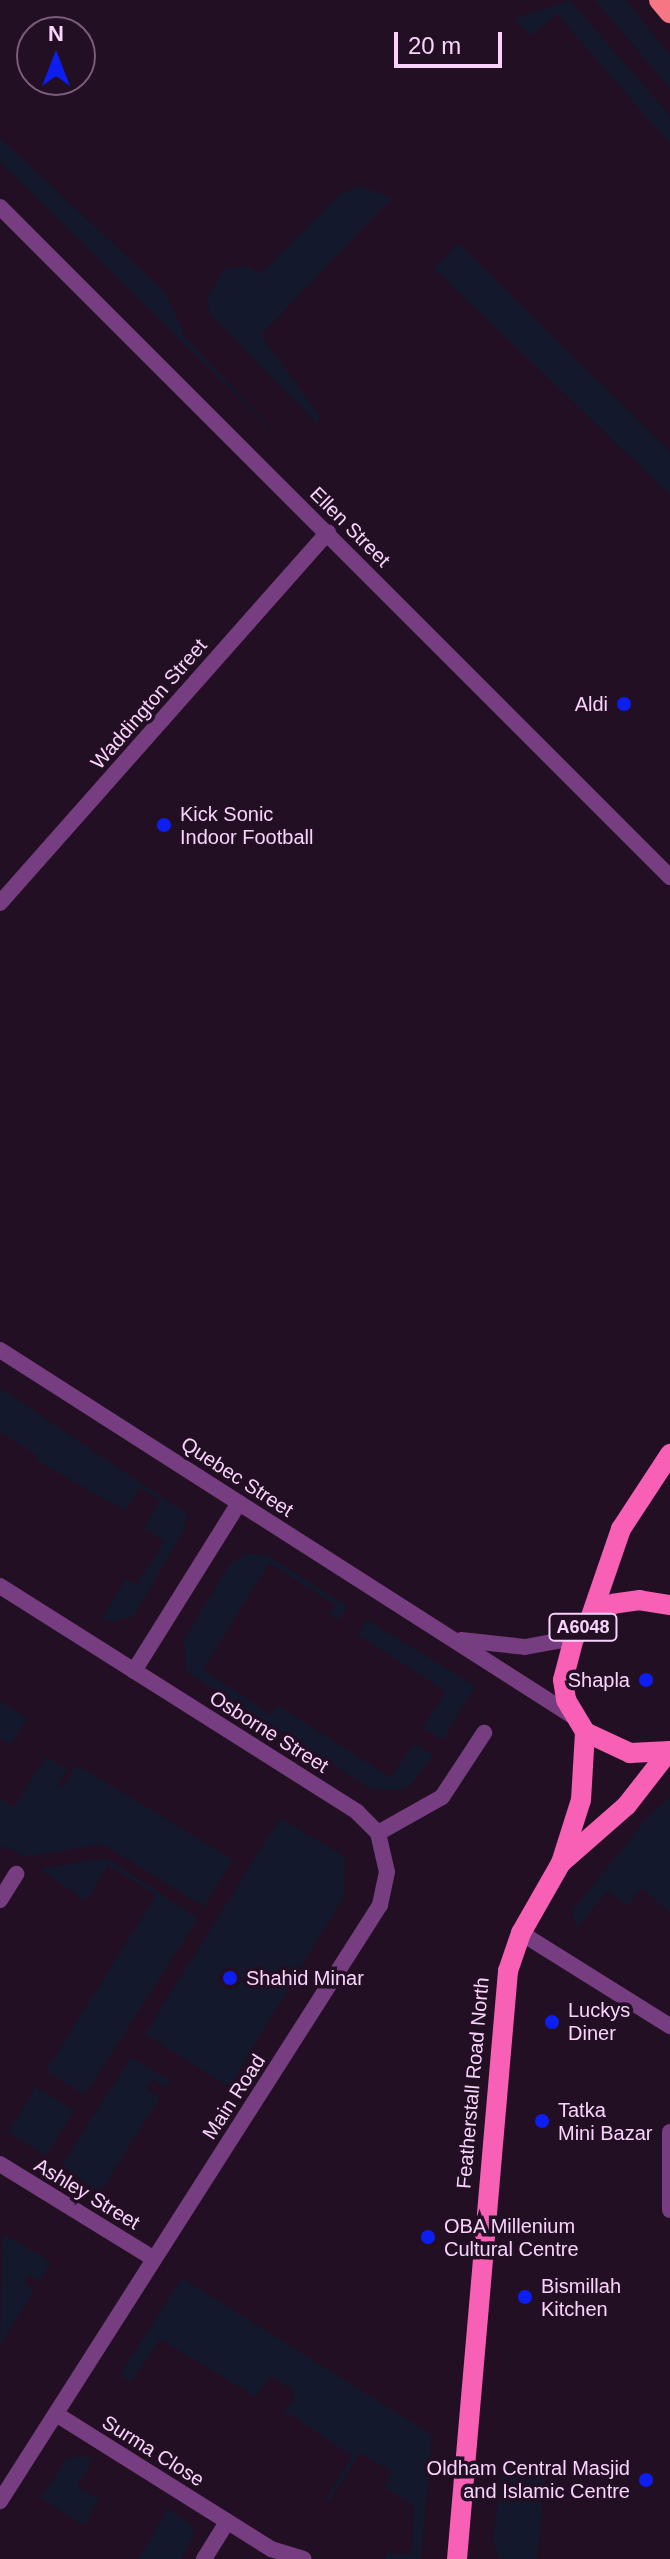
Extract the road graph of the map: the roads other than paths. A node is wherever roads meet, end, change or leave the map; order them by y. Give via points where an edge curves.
1 (660, 0) edge
2 (670, 12) edge
3 (0, 207) edge
4 (328, 532) junction
5 (670, 877) edge
6 (0, 903) edge
7 (0, 1350) edge
8 (670, 1454) edge
9 (239, 1503) junction
10 (0, 1586) edge
11 (670, 1605) edge
12 (590, 1619) junction
13 (451, 1638) junction
14 (574, 1638) junction
15 (134, 1671) junction
16 (579, 1725) junction
17 (484, 1733) dead end
18 (669, 1751) edge
19 (378, 1833) junction
20 (561, 1863) junction
21 (16, 1874) dead end
22 (0, 1900) edge
23 (521, 1933) junction
24 (666, 2023) edge
25 (670, 2132) edge
26 (670, 2141) edge
27 (0, 2164) edge
28 (670, 2210) edge
29 (153, 2258) junction
30 (56, 2414) junction
31 (0, 2501) edge
32 (227, 2522) junction
33 (204, 2559) edge
34 (304, 2559) edge
35 (457, 2559) edge

1 - 2 highway
3 - 4 street, Ellen Street
4 - 5 street, Ellen Street
4 - 6 street, Waddington Street
7 - 9 street, Quebec Street
8 - 12 main road, A6048 via 621,1529
9 - 13 street, Quebec Street
9 - 15 street
10 - 15 street, Osborne Street
11 - 12 main road, A6048 via 640,1600 613,1604
12 - 14 main road, A6048
13 - 14 street, Quebec Street via 525,1647
13 - 16 street, Quebec Street
14 - 16 main road, A6048 via 563,1680
15 - 19 street, Osborne Street via 357,1812
16 - 18 main road, A6048 via 630,1753
16 - 20 main road, Featherstall Road North / A6048 via 581,1800
17 - 19 street via 442,1797
18 - 20 main road, Featherstall Road North / A6048 via 627,1805
19 - 29 street, Main Road via 387,1854 380,1905
20 - 23 main road, Featherstall Road North / A6048
21 - 22 street
23 - 24 street
23 - 35 main road, Featherstall Road North / A6048 via 502,2012
25 - 26 street
26 - 28 street
27 - 29 street, Ashley Street
29 - 30 street, Main Road
30 - 31 street, Main Road
30 - 32 street, Surma Close
32 - 33 street
32 - 34 street, Surma Close via 280,2554

